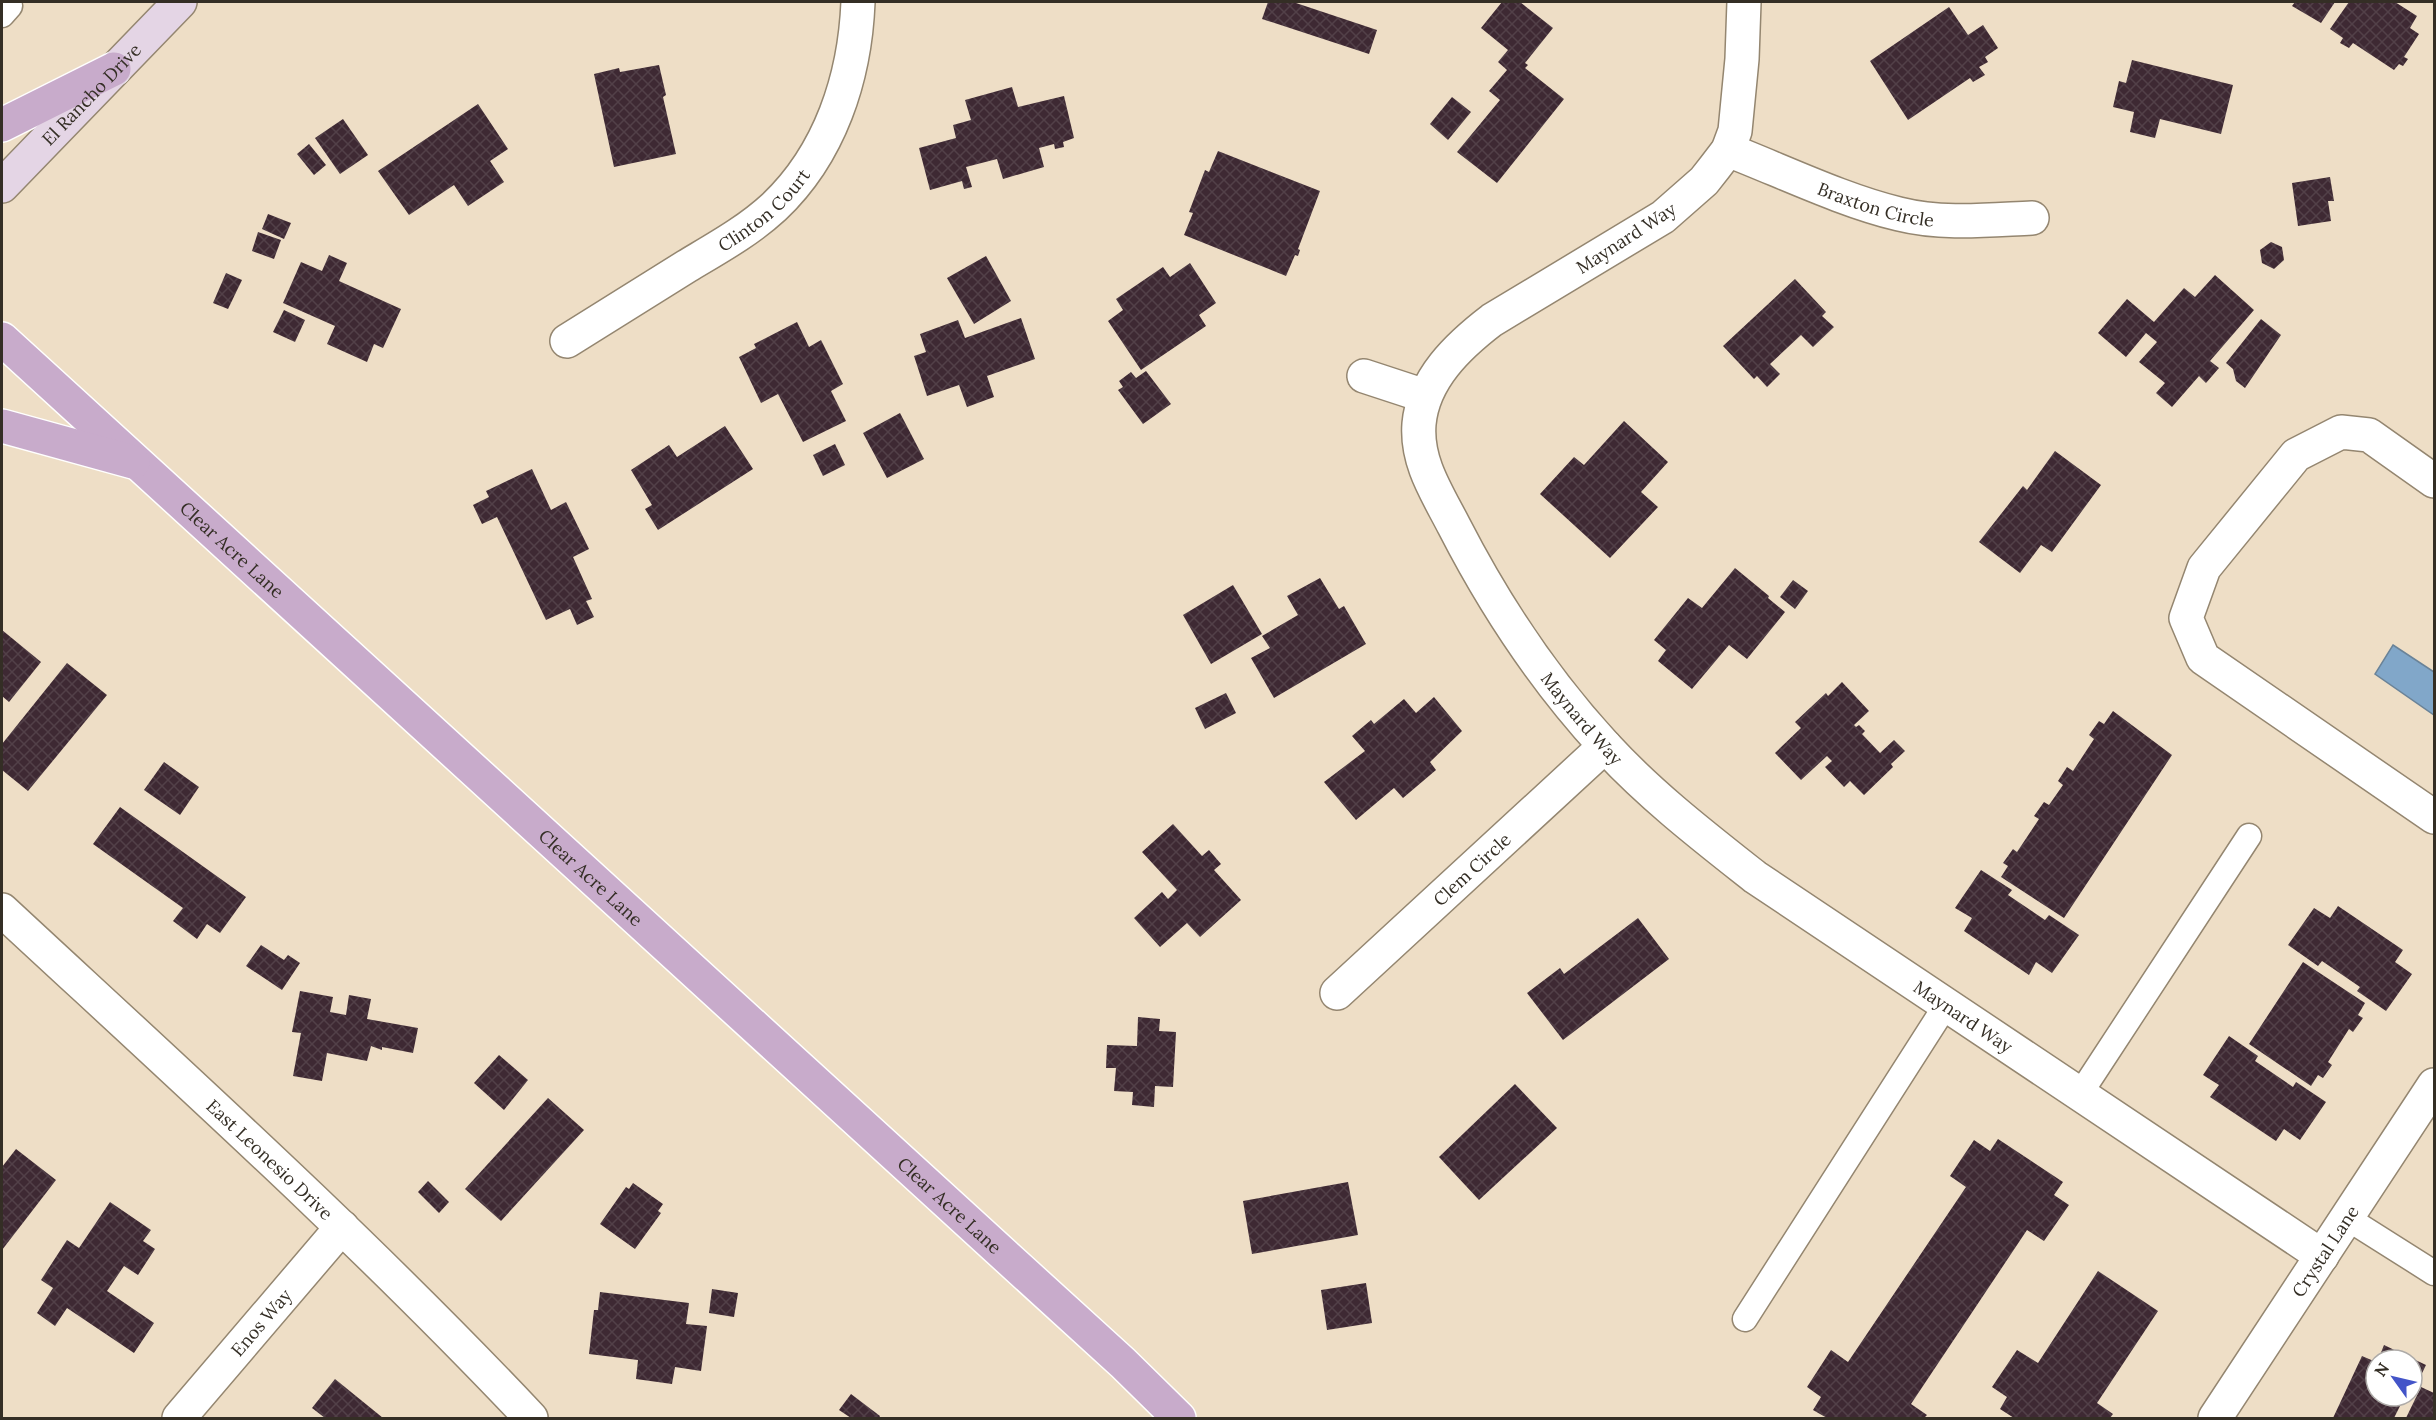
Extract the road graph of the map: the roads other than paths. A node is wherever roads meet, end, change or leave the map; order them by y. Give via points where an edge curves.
1 (180, 2) edge
2 (858, 2) edge
3 (1744, 2) edge
4 (114, 69) junction
5 (2, 126) edge
6 (1728, 150) junction
7 (2, 186) edge
8 (2032, 218) dead end
9 (2, 339) edge
10 (567, 341) dead end
11 (1364, 376) dead end
12 (1425, 396) junction
13 (2, 426) edge
14 (138, 464) junction
15 (2434, 481) edge
16 (1605, 746) junction
17 (2434, 817) edge
18 (2249, 836) dead end
19 (2, 910) edge
20 (1337, 993) dead end
21 (1946, 1005) junction
22 (2434, 1085) edge
23 (2080, 1094) junction
24 (2347, 1218) junction
25 (342, 1227) junction
26 (2322, 1256) junction
27 (2434, 1273) edge
28 (1745, 1319) dead end
29 (179, 1419) edge
30 (531, 1419) edge
31 (1179, 1419) edge
32 (2215, 1419) edge

1 - 4 main road, El Rancho Drive
2 - 10 street, Clinton Court via 852,62 835,117 797,182 773,208 738,235
3 - 6 street, Maynard Way via 1738,106
4 - 5 main road
4 - 7 main road, El Rancho Drive
6 - 8 street, Braxton Circle via 1900,215 1966,221
6 - 12 street, Maynard Way via 1704,181 1663,217 1468,338 1436,376
9 - 14 main road, Clear Acre Lane
11 - 12 street
12 - 16 street, Maynard Way via 1419,446 1433,487 1469,555 1517,630 1565,700
13 - 14 main road
14 - 31 main road, Clear Acre Lane via 1023,1271
15 - 17 street via 2369,435 2341,432 2296,455 2204,568 2186,618 2203,658
16 - 20 street, Clem Circle
16 - 21 street, Maynard Way via 1677,815 1739,864
18 - 23 lane
19 - 25 street, East Leonesio Drive
21 - 23 street, Maynard Way
21 - 28 lane
22 - 24 street, Crystal Lane
23 - 26 street, Maynard Way
24 - 26 street, Crystal Lane
24 - 27 lane
25 - 29 street, Enos Way
25 - 30 street, East Leonesio Drive
26 - 32 street, Crystal Lane

